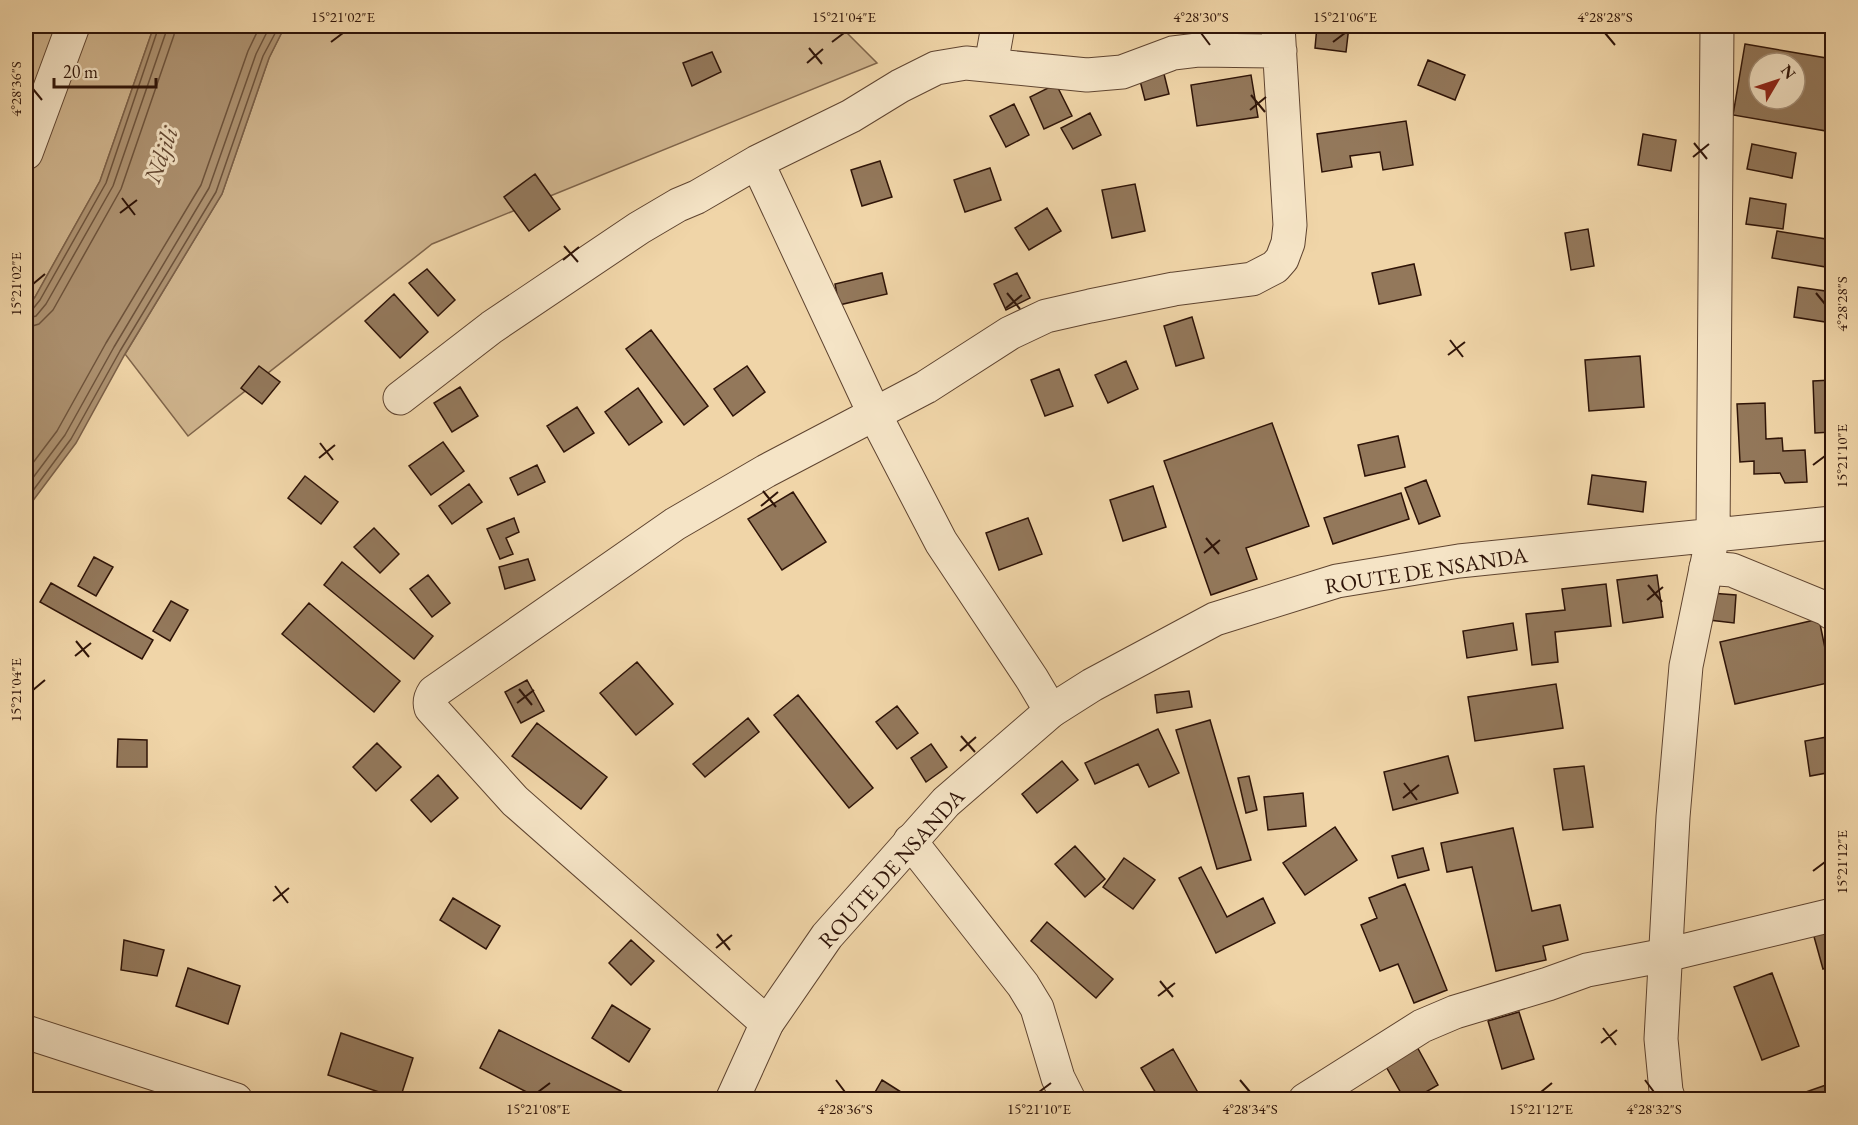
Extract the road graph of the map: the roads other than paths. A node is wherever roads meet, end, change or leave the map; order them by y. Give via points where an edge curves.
1 (74, 26) edge
2 (998, 26) edge
3 (1717, 26) edge
4 (1279, 38) edge
5 (992, 64) junction
6 (26, 153) edge
7 (757, 162) junction
8 (400, 398) dead end
9 (875, 415) junction
10 (1833, 523) edge
11 (1713, 535) junction
12 (1706, 568) junction
13 (1833, 613) edge
14 (1051, 711) junction
15 (910, 841) junction
16 (1833, 915) edge
17 (1666, 956) junction
18 (767, 1023) junction
19 (26, 1032) edge
20 (236, 1100) edge
21 (732, 1100) edge
22 (1069, 1100) edge
23 (1305, 1100) edge
24 (1669, 1100) edge

1 - 6 street
2 - 5 street
3 - 11 street
4 - 5 street via 1173,52 1122,72 1087,75
4 - 9 street via 1290,225 1288,243 1275,267 1252,279 1174,289 1046,316
5 - 7 street via 936,68
7 - 8 street via 639,228 492,327
7 - 9 street
9 - 14 street via 941,542
9 - 18 street via 675,524 434,692 429,703 515,801
10 - 11 street, ROUTE DE NSANDA
11 - 12 street
11 - 14 street, ROUTE DE NSANDA via 1459,561 1337,581 1215,619
12 - 13 street via 1732,570
12 - 17 street via 1686,666
14 - 15 street, ROUTE DE NSANDA via 946,801
15 - 18 street, ROUTE DE NSANDA via 827,936
15 - 22 street via 1023,985 1037,1008 1058,1078
16 - 17 street
17 - 23 street via 1587,970 1455,1012 1422,1026
17 - 24 street via 1661,1039
18 - 21 street, ROUTE DE NSANDA
19 - 20 street

